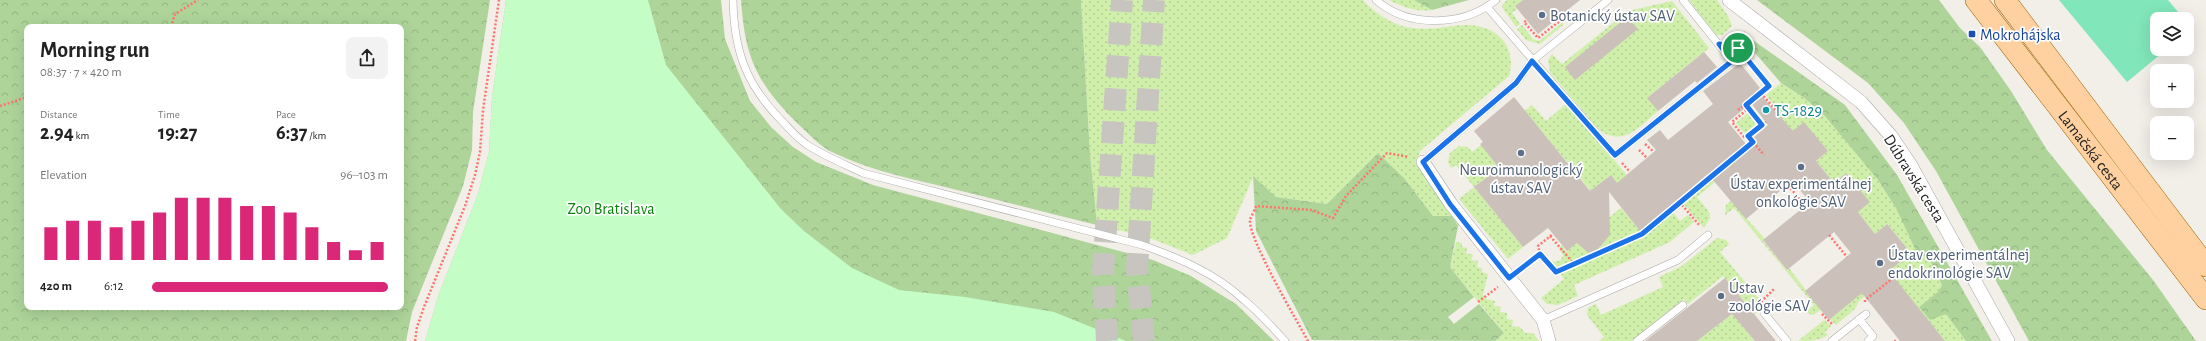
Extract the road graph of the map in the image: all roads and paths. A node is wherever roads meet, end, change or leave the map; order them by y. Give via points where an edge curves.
1 (198, 0) edge
2 (499, 0) edge
3 (733, 0) edge
4 (1376, 0) edge
5 (1496, 0) edge
6 (1608, 0) edge
7 (1683, 0) edge
8 (1729, 0) edge
9 (1976, 0) edge
10 (2005, 0) edge
11 (1487, 7) junction
12 (1526, 20) dead end
13 (1565, 21) dead end
14 (172, 24) edge
15 (1719, 44) junction
16 (1532, 61) junction
17 (1755, 93) dead end
18 (1761, 93) junction
19 (1757, 96) junction
20 (24, 98) edge
21 (0, 106) edge
22 (1748, 107) junction
23 (1738, 110) dead end
24 (1778, 113) dead end
25 (1762, 117) dead end
26 (1758, 120) junction
27 (1766, 122) dead end
28 (1762, 125) junction
29 (1748, 136) junction
30 (1753, 142) junction
31 (1764, 156) dead end
32 (1417, 160) junction
33 (1788, 185) dead end
34 (1682, 205) dead end
35 (1805, 206) dead end
36 (1703, 229) dead end
37 (1708, 235) dead end
38 (1829, 236) dead end
39 (1540, 254) junction
40 (1847, 257) dead end
41 (1575, 265) junction
42 (2206, 266) edge
43 (1509, 278) junction
44 (1892, 279) dead end
45 (1775, 288) dead end
46 (2206, 299) edge
47 (1760, 301) dead end
48 (1478, 302) dead end
49 (1683, 305) dead end
50 (1764, 313) dead end
51 (1822, 314) dead end
52 (1866, 314) joint
53 (1859, 319) junction
54 (1543, 320) junction
55 (1834, 327) dead end
56 (415, 341) edge
57 (1285, 341) edge
58 (1308, 341) edge
59 (1549, 341) edge
60 (1637, 341) edge
61 (1787, 341) edge
62 (1832, 341) edge
63 (1868, 341) edge
64 (2008, 341) edge

1 - 14 path via 175,14
2 - 56 path via 475,175 424,307
3 - 57 lane via 737,43 743,66 767,105 805,143 863,173 1172,255 1225,284 1244,299
4 - 11 lane via 1397,13 1433,21 1454,20
5 - 11 lane
6 - 16 lane
7 - 15 lane
8 - 64 street, Dúbravská cesta via 1861,102 1891,136 1910,164
9 - 46 main road, Lamačská cesta
10 - 42 main road, Lamačská cesta
11 - 16 lane
12 - 13 path via 1524,22 1538,38 1561,20
15 - 16 lane via 1732,61 1615,155
15 - 18 path via 1738,48 1769,86
16 - 32 lane via 1516,83
17 - 19 path
18 - 19 path
18 - 24 path
19 - 22 path
20 - 21 path
22 - 23 path
22 - 26 path
22 - 29 path via 1732,122 1735,129
25 - 26 path
26 - 28 path
27 - 28 path
28 - 29 path
29 - 30 path
30 - 31 path
30 - 41 path via 1642,234
32 - 43 street
32 - 58 path via 1387,153 1346,196 1333,218 1311,210 1256,206 1250,220 1252,233
33 - 35 path
34 - 36 path
37 - 54 lane via 1678,260
38 - 40 path
39 - 41 path via 1556,272
39 - 41 path via 1538,246 1552,235
39 - 43 path
43 - 48 path
43 - 54 street
44 - 52 path via 1865,300
45 - 47 path
49 - 60 lane
50 - 61 lane
51 - 55 path
52 - 53 lane
53 - 62 lane
53 - 63 lane via 1873,336
54 - 59 street

